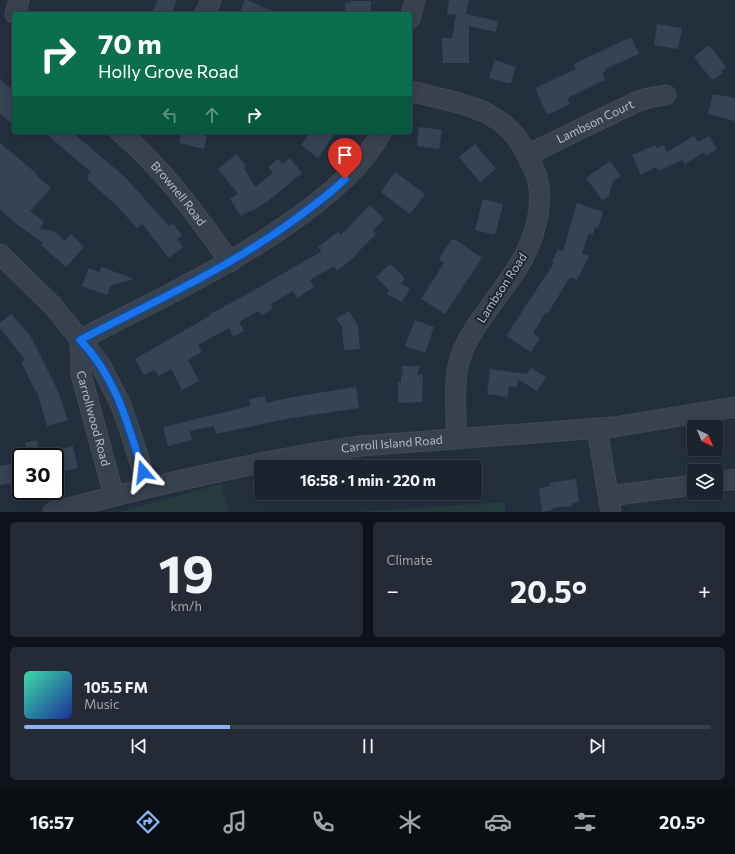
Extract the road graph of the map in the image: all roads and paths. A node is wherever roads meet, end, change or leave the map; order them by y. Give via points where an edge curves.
1 (19, 0) edge
2 (211, 0) edge
3 (404, 0) edge
4 (415, 0) edge
5 (16, 12) edge
6 (206, 12) edge
7 (404, 12) edge
8 (412, 12) edge
9 (412, 92) edge
10 (666, 95) dead end
11 (126, 134) edge
12 (381, 134) edge
13 (527, 156) junction
14 (0, 254) edge
15 (230, 262) junction
16 (80, 340) junction
17 (735, 407) edge
18 (597, 429) junction
19 (456, 439) junction
20 (735, 479) edge
21 (723, 481) edge
22 (148, 487) junction
23 (687, 487) edge
24 (114, 496) junction
25 (610, 504) edge
26 (53, 512) edge

1 - 5 street
2 - 6 street
3 - 7 street
4 - 8 street
9 - 13 street, Lambson Road via 489,114 502,122 525,149
10 - 13 street, Lambson Court via 636,102
11 - 15 street, Brownell Road via 177,190
12 - 15 street via 338,185 286,226
13 - 19 street, Lambson Road via 539,183 536,224 523,258 474,330 460,358 456,377
14 - 16 street, Carrollwood Road via 53,306
15 - 16 street
16 - 22 street, Carrollwood Road via 92,353 112,387 129,428
16 - 24 street, Carrollwood Road via 81,374
17 - 18 street, Carroll Island Road
18 - 19 street, Carroll Island Road
18 - 25 street
19 - 22 street, Carroll Island Road via 330,450 265,461
20 - 21 street
22 - 24 street, Carroll Island Road
23 - 25 street
24 - 26 street, Carroll Island Road

